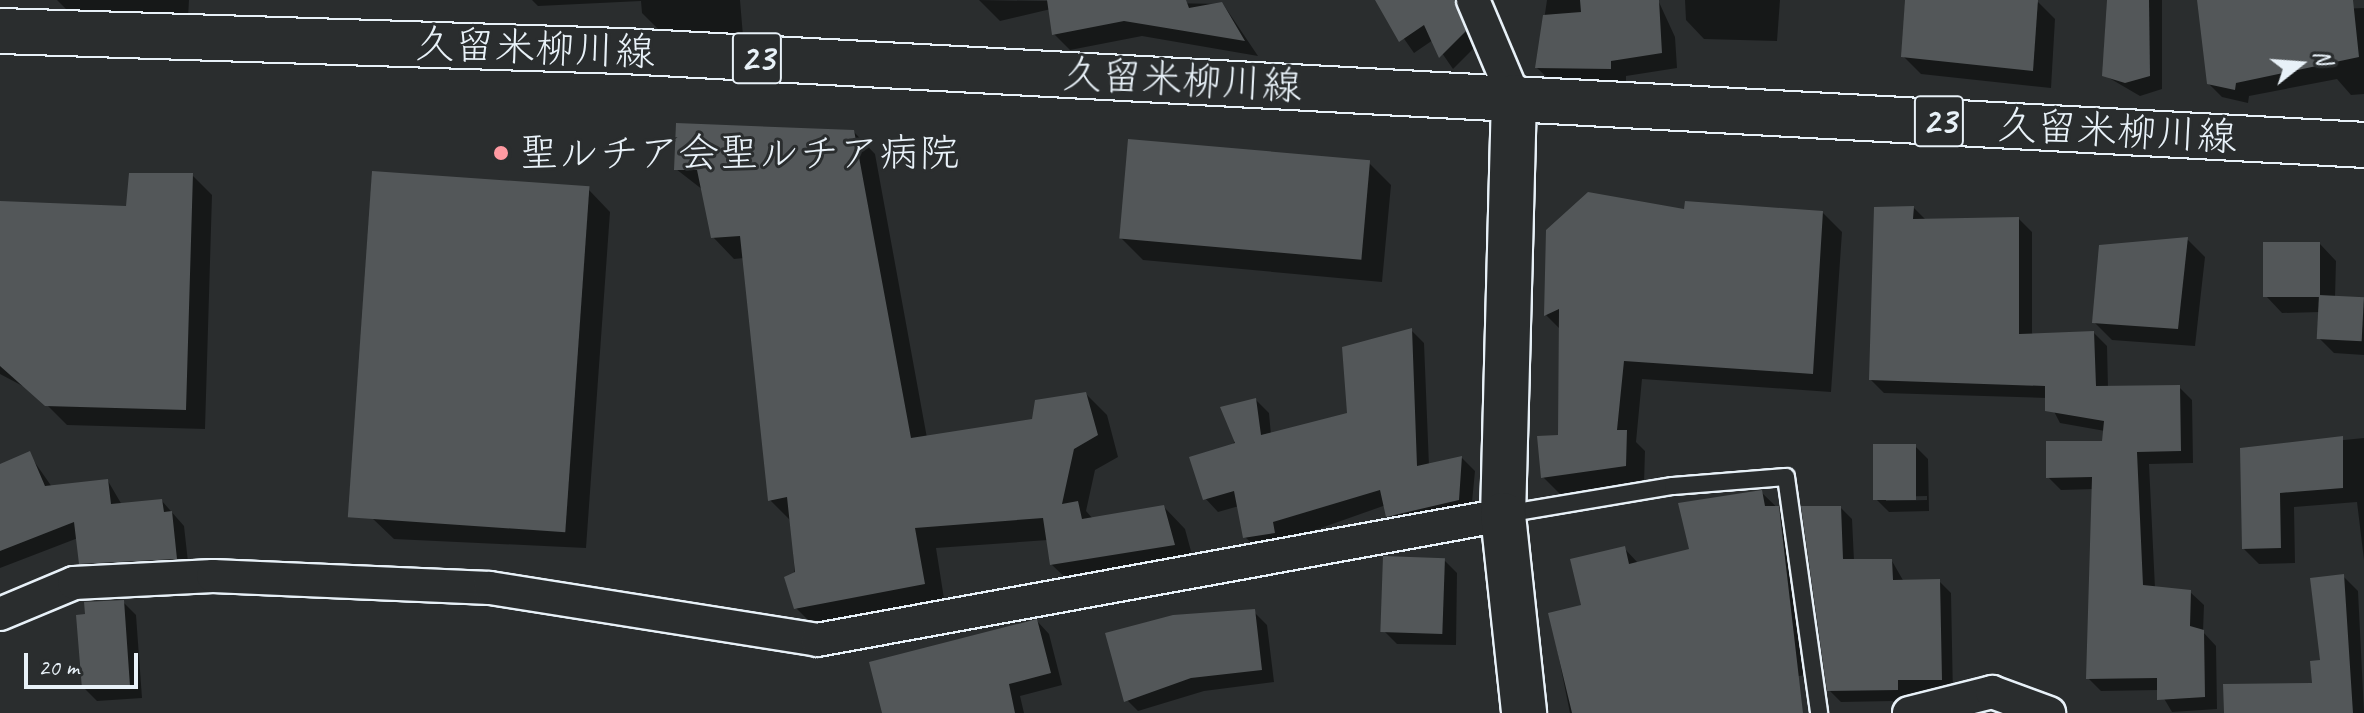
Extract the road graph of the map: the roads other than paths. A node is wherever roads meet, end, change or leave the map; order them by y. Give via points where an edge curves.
1 (1473, 0) edge
2 (0, 31) edge
3 (1514, 97) junction
4 (2364, 145) edge
5 (1503, 515) junction
6 (0, 614) edge
7 (1961, 706) edge
8 (1524, 713) edge
9 (1819, 713) edge
10 (1909, 713) edge
11 (2049, 713) edge

1 - 3 street
2 - 3 main road, 久留米柳川線 / 23 via 624,51
3 - 4 main road, 久留米柳川線 / 23
3 - 5 main road
5 - 6 street via 817,640 490,588 213,576 74,583
5 - 8 main road
5 - 9 lane via 1673,486 1786,477
7 - 10 street
7 - 11 street via 1992,692

